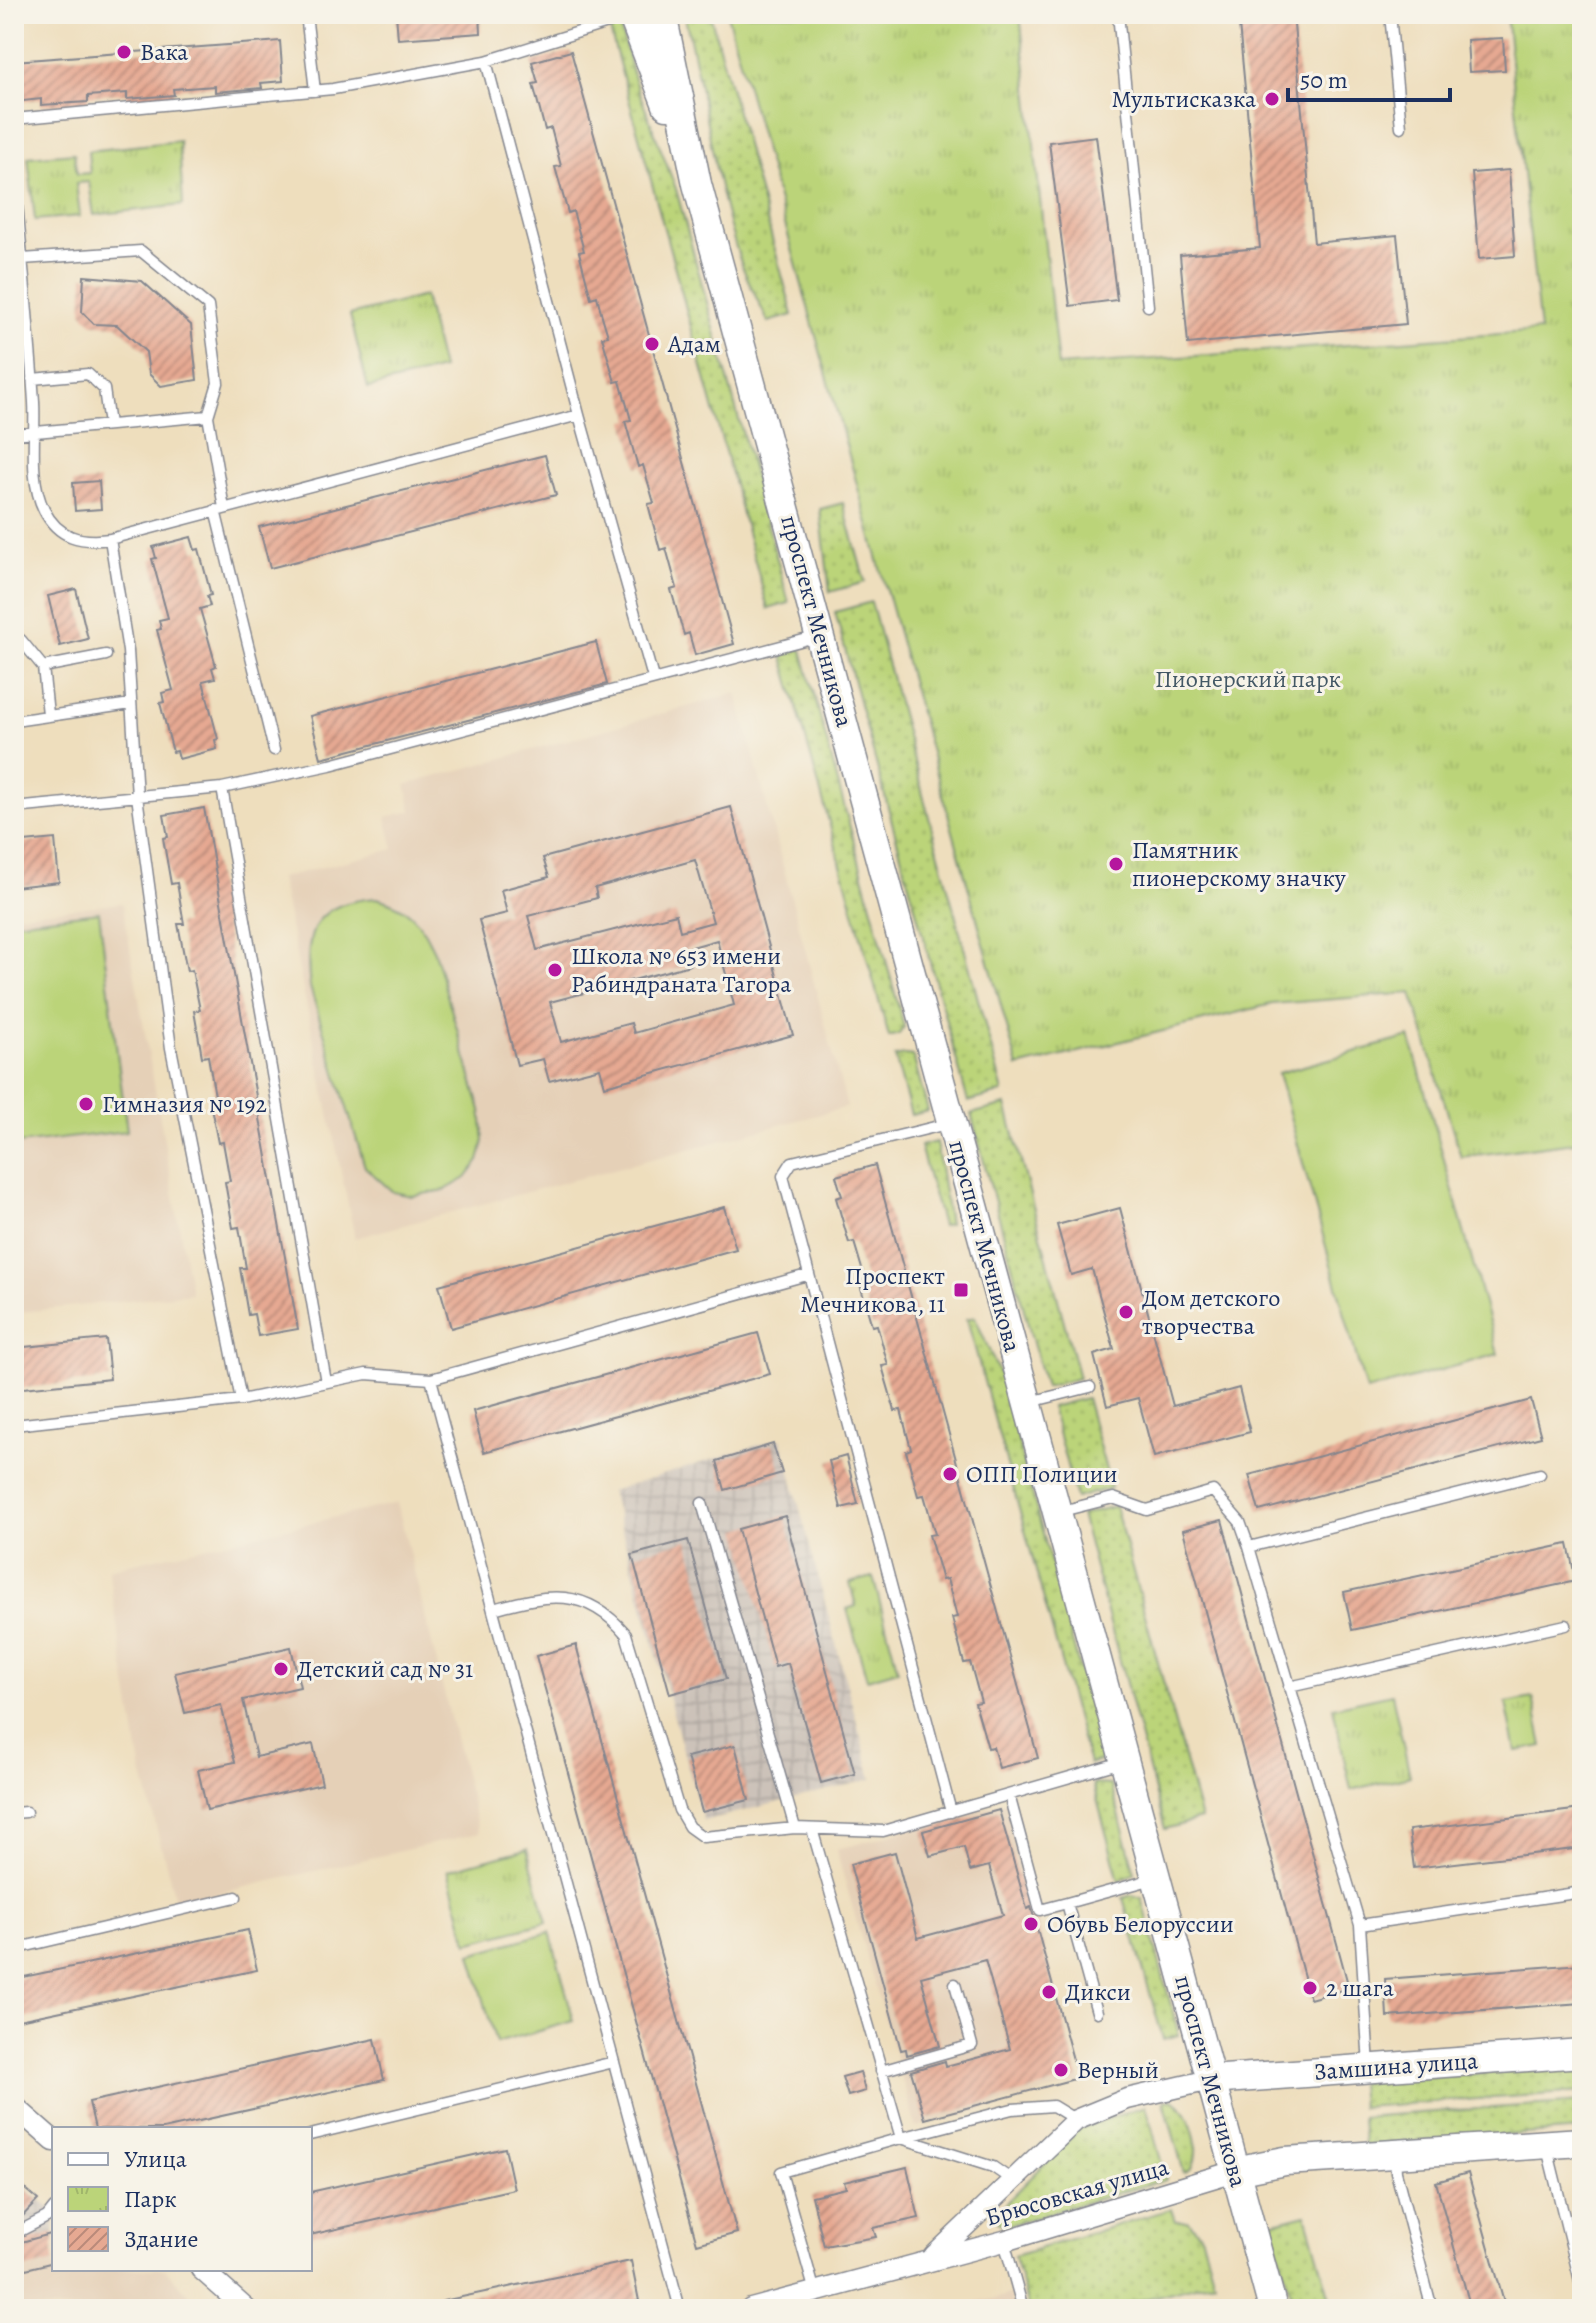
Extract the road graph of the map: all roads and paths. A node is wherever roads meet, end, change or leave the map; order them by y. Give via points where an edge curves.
1 (306, 14) edge
2 (634, 14) edge
3 (662, 14) edge
4 (1118, 14) edge
5 (1390, 14) edge
6 (486, 61) junction
7 (315, 91) junction
8 (14, 119) edge
9 (1401, 127) dead end
10 (14, 171) edge
11 (697, 184) junction
12 (22, 259) junction
13 (1148, 306) dead end
14 (32, 379) junction
15 (579, 415) junction
16 (208, 416) junction
17 (109, 425) junction
18 (34, 432) junction
19 (14, 434) edge
20 (220, 509) junction
21 (110, 539) junction
22 (821, 635) junction
23 (14, 642) edge
24 (106, 655) dead end
25 (43, 667) junction
26 (653, 678) junction
27 (131, 704) junction
28 (48, 714) junction
29 (14, 721) edge
30 (274, 750) dead end
31 (222, 788) junction
32 (137, 796) junction
33 (14, 808) edge
34 (952, 1123) junction
35 (807, 1275) junction
36 (431, 1379) junction
37 (326, 1382) junction
38 (1090, 1387) dead end
39 (241, 1400) junction
40 (1028, 1403) junction
41 (14, 1425) edge
42 (1540, 1474) dead end
43 (702, 1503) dead end
44 (1057, 1512) junction
45 (1249, 1547) junction
46 (493, 1609) junction
47 (1566, 1625) dead end
48 (1289, 1687) junction
49 (1124, 1762) junction
50 (1009, 1795) junction
51 (26, 1812) dead end
52 (951, 1812) junction
53 (14, 1813) edge
54 (795, 1828) junction
55 (812, 1829) junction
56 (1155, 1879) junction
57 (1582, 1892) edge
58 (236, 1897) dead end
59 (1067, 1903) junction
60 (1360, 1925) junction
61 (14, 1949) edge
62 (955, 1984) dead end
63 (1097, 2012) dead end
64 (1582, 2053) edge
65 (614, 2062) junction
66 (1369, 2068) junction
67 (881, 2071) junction
68 (1210, 2080) junction
69 (14, 2106) edge
70 (1076, 2120) junction
71 (312, 2135) edge
72 (901, 2138) junction
73 (52, 2139) edge
74 (1582, 2142) edge
75 (1547, 2144) junction
76 (1395, 2155) junction
77 (1235, 2171) junction
78 (1012, 2180) junction
79 (52, 2211) edge
80 (14, 2234) edge
81 (1004, 2241) junction
82 (931, 2259) junction
83 (203, 2271) edge
84 (1582, 2289) edge
85 (815, 2292) junction
86 (246, 2309) edge
87 (680, 2309) edge
88 (751, 2309) edge
89 (1023, 2309) edge
90 (1273, 2309) edge
91 (1432, 2309) edge

1 - 7 lane
2 - 6 lane
2 - 11 street, проспект Мечникова
3 - 11 street, проспект Мечникова
4 - 13 lane
5 - 9 lane
6 - 7 lane
6 - 15 lane
7 - 8 lane
10 - 12 lane
11 - 22 street, проспект Мечникова
12 - 14 lane
12 - 16 lane via 141,251 208,306 218,383
14 - 17 lane via 88,374 104,389
14 - 18 lane
15 - 20 lane
15 - 26 lane
16 - 17 lane
16 - 20 lane
17 - 18 lane
18 - 19 lane
18 - 21 lane via 36,486 57,529 72,539
20 - 21 lane
20 - 30 lane
21 - 27 lane
22 - 26 lane
22 - 34 street, проспект Мечникова
23 - 25 lane via 21,640
24 - 25 lane
25 - 28 lane
26 - 31 lane via 330,765
27 - 28 lane
27 - 32 lane
28 - 29 lane
31 - 32 lane
31 - 37 lane
32 - 33 lane
32 - 39 lane via 171,1048
34 - 35 lane via 792,1162 783,1176
34 - 40 street, проспект Мечникова
35 - 36 lane
35 - 52 lane
36 - 37 lane via 366,1374
36 - 46 lane
37 - 39 lane
38 - 40 lane
39 - 41 lane
40 - 44 street, проспект Мечникова
42 - 45 lane
43 - 54 lane
44 - 45 lane via 1113,1498 1147,1510 1213,1491 1240,1522
44 - 49 street, проспект Мечникова
45 - 48 lane
46 - 54 lane via 535,1597 569,1597 592,1603 611,1616 626,1634 679,1810 689,1827 703,1837 719,1838
46 - 65 lane
47 - 48 lane
48 - 60 lane
49 - 50 lane
49 - 56 street, проспект Мечникова
50 - 52 lane
50 - 59 lane via 1040,1910
51 - 53 lane
52 - 55 lane via 883,1831
54 - 55 lane
55 - 67 lane
56 - 59 lane
56 - 68 street, проспект Мечникова
57 - 60 lane
58 - 61 lane
59 - 63 lane
60 - 66 lane
62 - 67 lane via 972,2045
64 - 66 street, Замшина улица
65 - 71 lane
65 - 87 lane
66 - 68 street, Замшина улица
67 - 72 lane
68 - 70 street, Брюсовская улица via 1127,2099
68 - 77 street, проспект Мечникова
69 - 73 street
70 - 72 lane via 1053,2106 1012,2109
70 - 78 street, Брюсовская улица
72 - 78 lane via 993,2167
72 - 85 lane via 781,2172
74 - 75 street
75 - 76 street
75 - 84 lane
76 - 77 street via 1285,2161
76 - 91 lane
77 - 81 street, Брюсовская улица
77 - 90 street, проспект Мечникова
78 - 82 street, Брюсовская улица
79 - 80 lane
81 - 82 street, Брюсовская улица
81 - 89 lane
82 - 85 street, Брюсовская улица
83 - 86 street
85 - 88 street, Брюсовская улица

